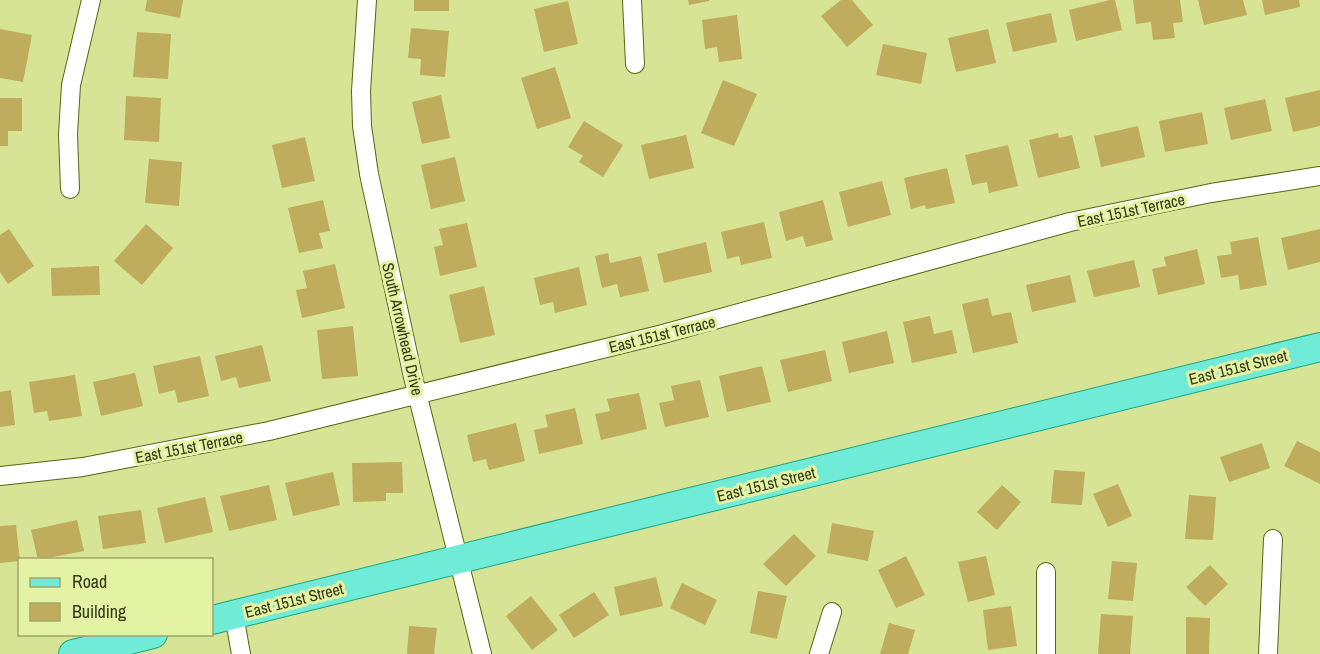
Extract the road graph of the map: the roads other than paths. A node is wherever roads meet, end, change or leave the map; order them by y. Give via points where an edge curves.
1 (91, 0) edge
2 (367, 0) edge
3 (632, 0) edge
4 (635, 64) dead end
5 (1320, 176) edge
6 (70, 189) dead end
7 (1320, 347) edge
8 (418, 395) junction
9 (0, 476) edge
10 (1273, 539) dead end
11 (458, 560) junction
12 (1046, 572) dead end
13 (832, 612) dead end
14 (223, 617) edge
15 (145, 636) edge
16 (73, 654) edge
17 (241, 654) edge
18 (482, 654) edge
19 (819, 654) edge
20 (1046, 654) edge
21 (1268, 654) edge

1 - 6 street via 71,85
2 - 8 street, South Arrowhead Drive via 362,126
3 - 4 street
5 - 8 street, East 151st Terrace via 1211,193 1070,222 797,299
7 - 11 main road, East 151st Street
8 - 9 street, East 151st Terrace via 211,444 83,467
8 - 11 street, South Arrowhead Drive
10 - 21 street
11 - 14 main road, East 151st Street
11 - 18 street, South Arrowhead Drive
12 - 20 street
13 - 19 street
14 - 17 street
15 - 16 main road

